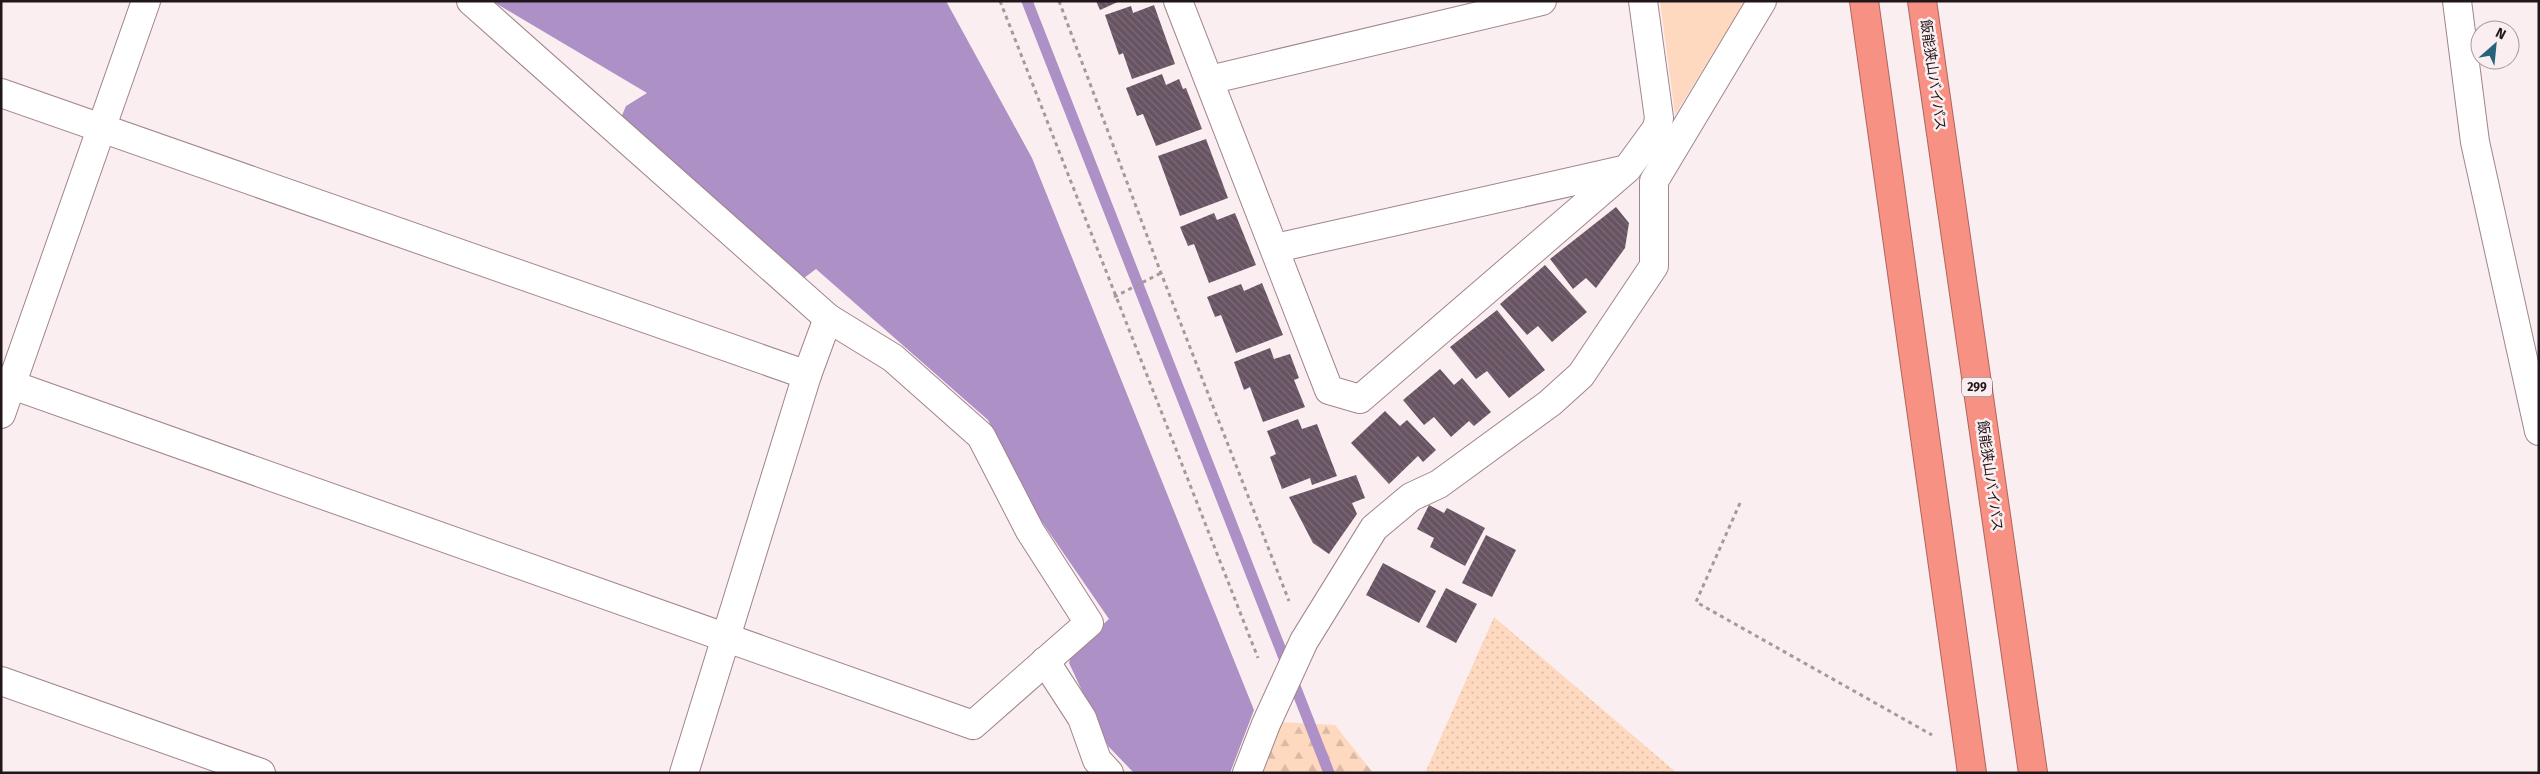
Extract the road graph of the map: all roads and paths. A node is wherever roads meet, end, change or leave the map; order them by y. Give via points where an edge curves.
1 (146, 1) edge
2 (471, 1) edge
3 (1000, 1) edge
4 (1059, 1) edge
5 (1178, 1) edge
6 (1542, 1) edge
7 (1643, 1) edge
8 (1762, 1) edge
9 (1864, 1) edge
10 (1922, 1) edge
11 (2457, 1) edge
12 (1209, 80) junction
13 (1, 93) edge
14 (101, 128) junction
15 (1627, 169) junction
16 (1276, 248) junction
17 (1159, 274) junction
18 (1116, 296) junction
19 (828, 318) junction
20 (807, 374) junction
21 (6, 383) edge
22 (1, 414) edge
23 (2539, 431) edge
24 (1740, 503) dead end
25 (726, 637) junction
26 (1302, 646) junction
27 (1045, 661) junction
28 (1, 681) edge
29 (1275, 703) junction
30 (1971, 765) edge
31 (261, 773) edge
32 (684, 773) edge
33 (1109, 773) edge
34 (1247, 773) edge
35 (2033, 773) edge

1 - 14 street
2 - 19 street
3 - 18 path
4 - 17 path
5 - 12 street
6 - 12 street
7 - 15 street via 1660,118 1657,128
8 - 26 street via 1654,181 1654,266 1581,375 1550,403 1439,484 1410,496 1374,528
9 - 30 highway
10 - 35 highway, 飯能狭山バイパス / 299
11 - 23 street via 2475,142
12 - 16 street
13 - 14 street
14 - 20 street
14 - 21 street
15 - 16 street
15 - 16 street via 1360,399 1329,390
17 - 18 path
17 - 26 path
18 - 29 path
19 - 20 street
19 - 27 street via 894,358 981,436 1030,531 1089,623
20 - 25 street
21 - 22 street
21 - 25 street
24 - 30 path via 1696,602
25 - 27 street via 973,725
25 - 32 street
26 - 29 street
27 - 33 street via 1082,718 1097,760
28 - 31 street
29 - 34 street

